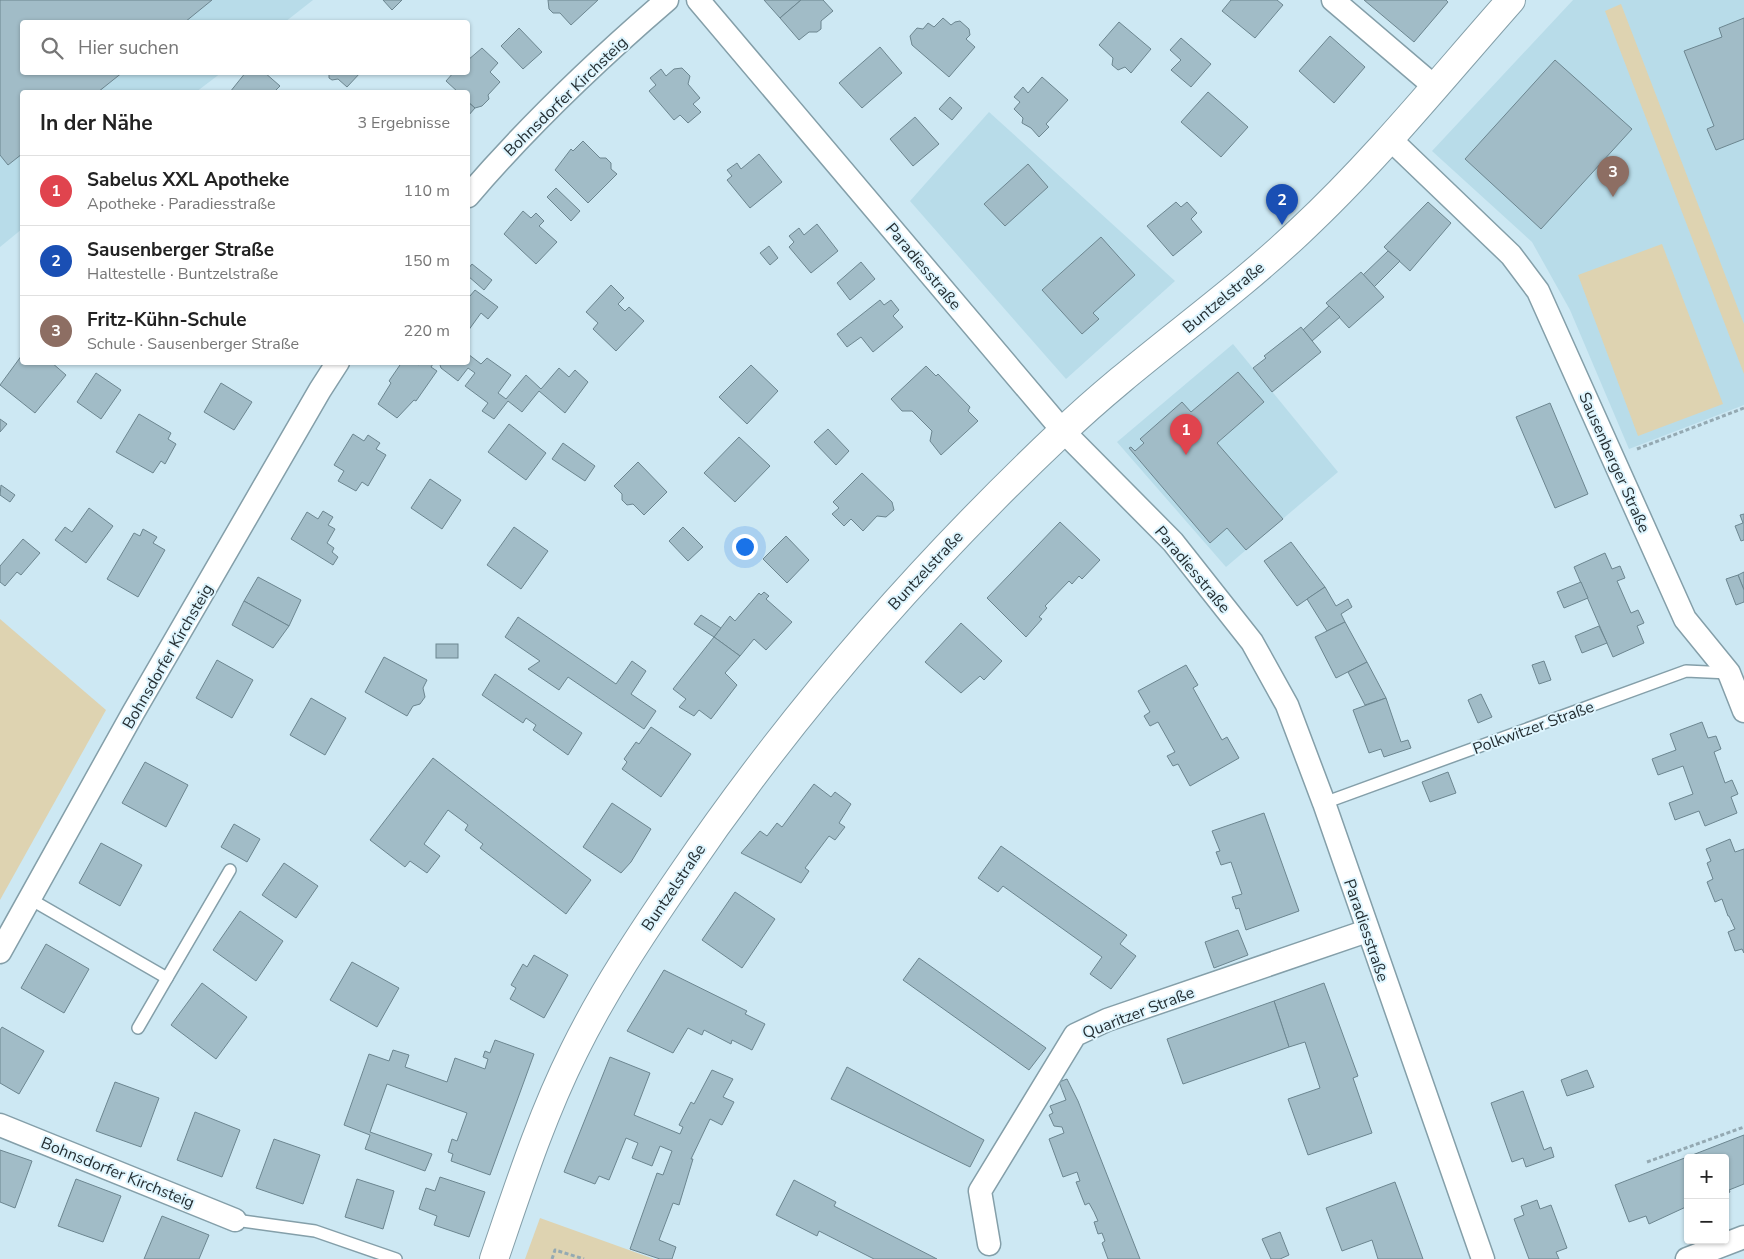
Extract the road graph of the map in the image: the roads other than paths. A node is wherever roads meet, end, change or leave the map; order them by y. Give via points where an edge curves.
1 (667, 0) edge
2 (698, 0) edge
3 (1333, 0) edge
4 (1511, 0) edge
5 (1435, 87) junction
6 (1389, 138) junction
7 (470, 194) edge
8 (336, 365) edge
9 (1063, 430) junction
10 (1737, 670) edge
11 (1744, 711) edge
12 (1324, 803) junction
13 (230, 870) dead end
14 (30, 899) junction
15 (1367, 931) junction
16 (0, 952) edge
17 (167, 978) junction
18 (138, 1028) dead end
19 (0, 1125) edge
20 (235, 1220) joint
21 (1744, 1237) edge
22 (989, 1244) dead end
23 (396, 1259) edge
24 (494, 1259) edge
25 (1483, 1259) edge
26 (1687, 1259) edge

1 - 7 street, Bohnsdorfer Kirchsteig via 563,95 503,155
2 - 9 street, Paradiesstraße
3 - 5 street
4 - 5 street, Buntzelstraße
5 - 6 street, Buntzelstraße
6 - 9 street, Buntzelstraße via 1320,212 1264,263
6 - 10 street, Sausenberger Straße via 1511,255 1538,291 1686,619
8 - 14 street, Bohnsdorfer Kirchsteig via 133,713
9 - 12 street, Paradiesstraße via 1173,542 1252,642 1287,705
9 - 24 street, Buntzelstraße via 890,607 810,701 707,837 637,940 572,1054
10 - 11 street, Sausenberger Straße
10 - 12 lane, Polkwitzer Straße via 1686,671
12 - 15 street, Paradiesstraße
13 - 17 lane
14 - 16 street, Bohnsdorfer Kirchsteig
14 - 17 lane
15 - 22 street, Quaritzer Straße via 1107,1020 1075,1035 980,1191
15 - 25 street, Paradiesstraße
17 - 18 lane
19 - 20 street, Bohnsdorfer Kirchsteig
20 - 23 lane via 315,1231
21 - 26 street

